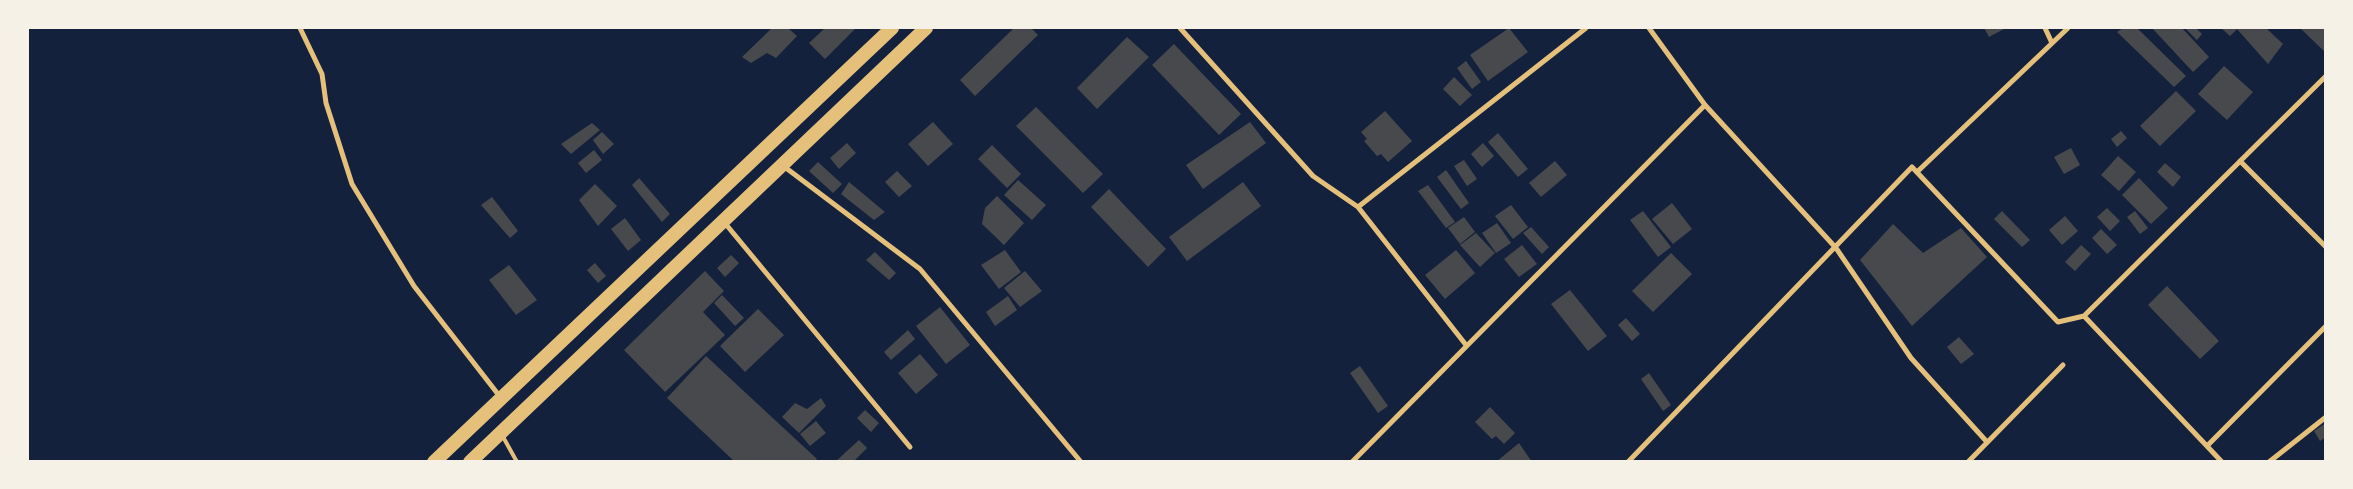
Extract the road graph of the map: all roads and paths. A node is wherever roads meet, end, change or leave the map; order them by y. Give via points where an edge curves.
1 (300, 28) edge
2 (892, 28) edge
3 (926, 28) edge
4 (1180, 28) edge
5 (1586, 28) edge
6 (1649, 28) edge
7 (2045, 28) edge
8 (2068, 28) edge
9 (2052, 43) junction
10 (2326, 76) edge
11 (1705, 105) junction
12 (2240, 160) junction
13 (782, 165) junction
14 (1917, 172) junction
15 (1358, 207) junction
16 (722, 220) junction
17 (2326, 247) edge
18 (1836, 248) junction
19 (2084, 316) junction
20 (2326, 326) edge
21 (1466, 345) junction
22 (2063, 365) dead end
23 (501, 399) junction
24 (2326, 417) edge
25 (500, 433) junction
26 (1988, 442) junction
27 (2207, 446) junction
28 (910, 447) dead end
29 (434, 462) edge
30 (470, 462) edge
31 (517, 462) edge
32 (1081, 462) edge
33 (1352, 462) edge
34 (1628, 462) edge
35 (1968, 462) edge
36 (2222, 462) edge
37 (2269, 462) edge

1 - 23 street via 322,74 326,103 352,184 414,286
2 - 23 highway
3 - 13 highway
4 - 15 street via 1313,176
5 - 15 street
6 - 11 street
7 - 9 street
8 - 9 street
9 - 14 street
10 - 12 street
11 - 18 street
11 - 21 street
12 - 17 street
12 - 19 street
13 - 16 highway
13 - 32 street via 920,269
14 - 18 street via 1912,167
14 - 19 street via 2058,322
15 - 21 street
16 - 25 highway
16 - 28 street
18 - 26 street via 1911,358
18 - 34 street
19 - 27 street
20 - 27 street
21 - 33 street
22 - 26 street
23 - 29 highway
24 - 37 street
25 - 30 highway
25 - 31 lane
26 - 35 street
27 - 36 street

